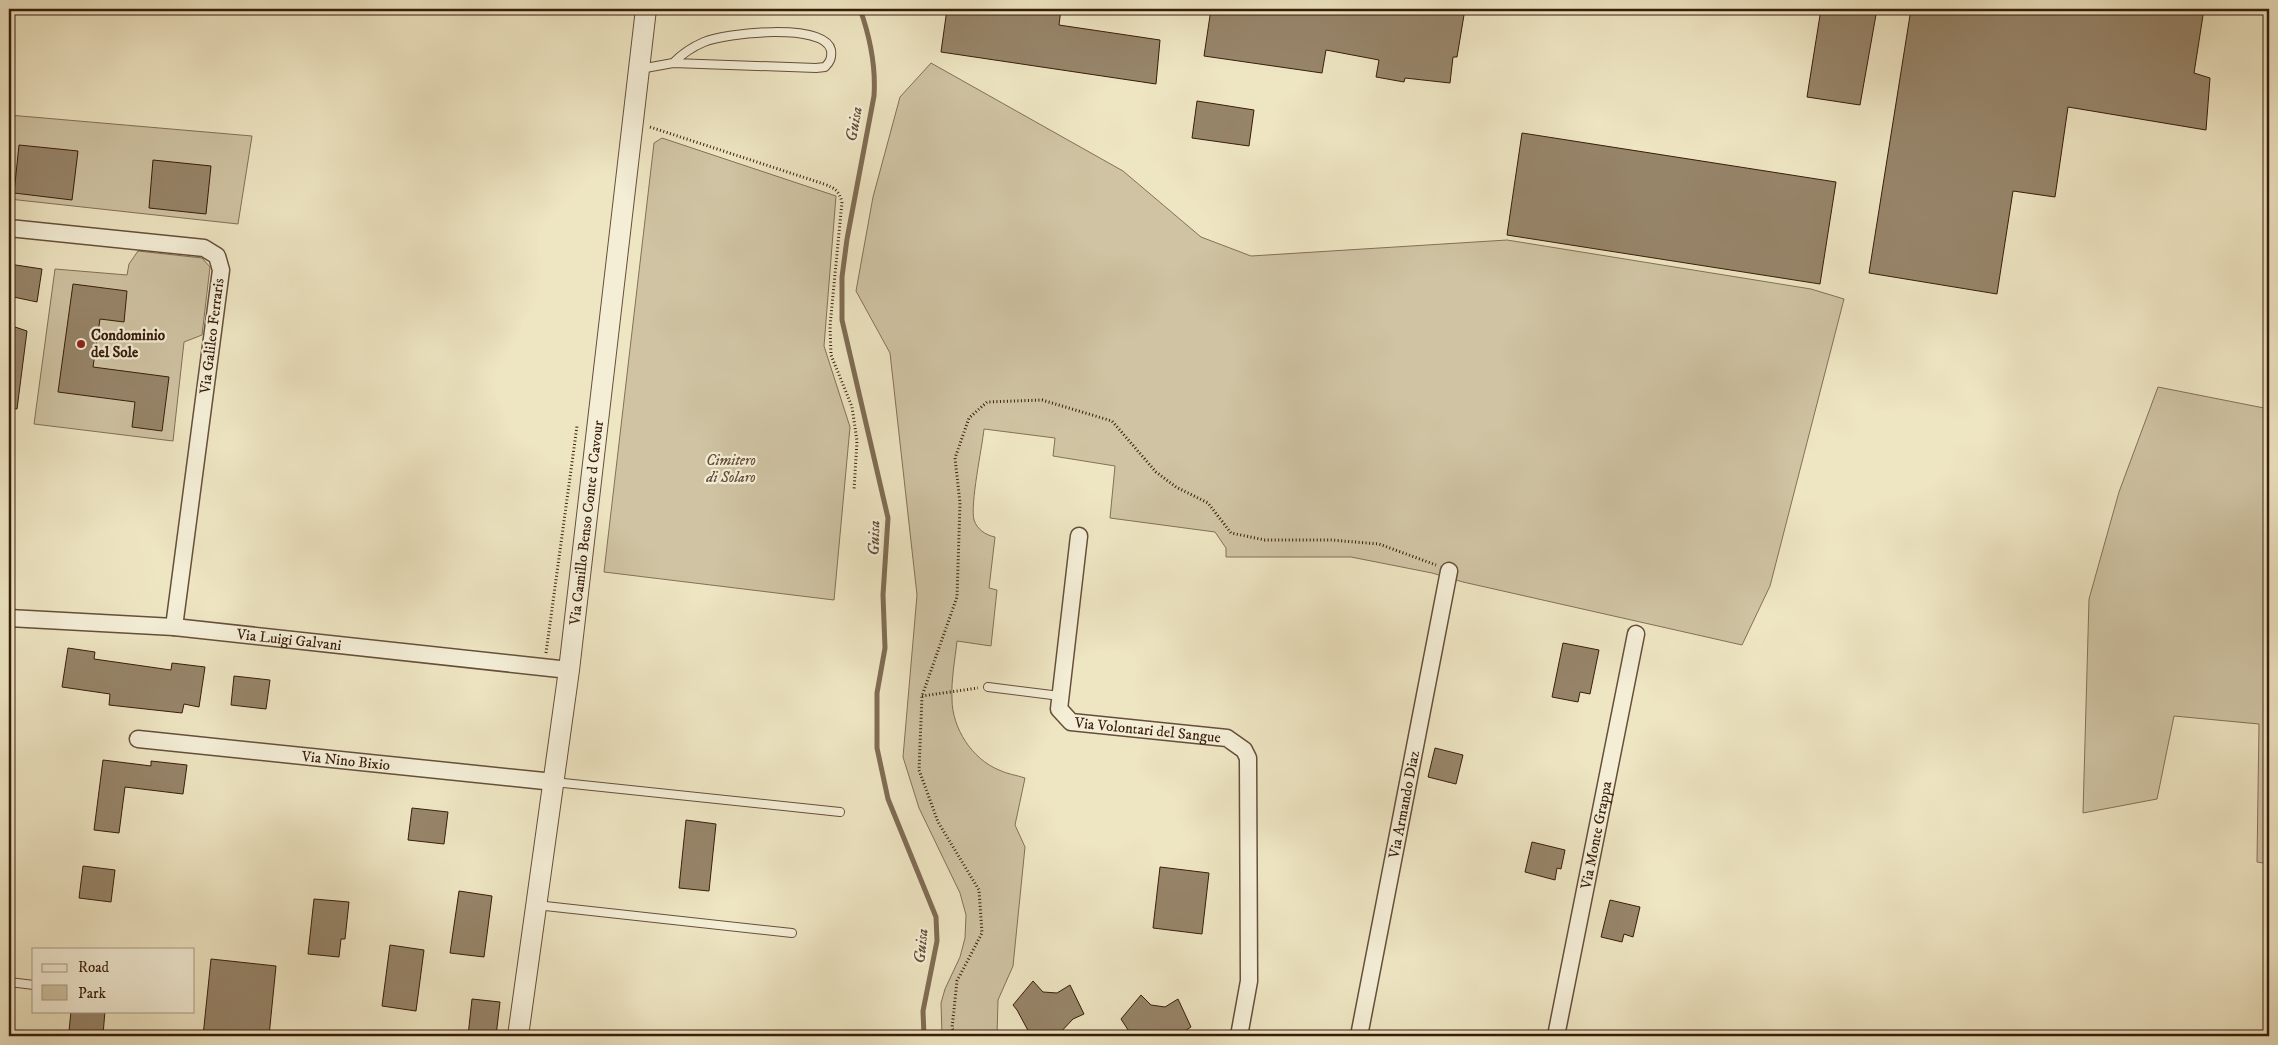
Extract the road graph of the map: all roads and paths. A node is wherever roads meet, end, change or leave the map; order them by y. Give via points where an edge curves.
1 (646, 9) edge
2 (673, 63) junction
3 (638, 69) junction
4 (633, 121) junction
5 (9, 228) edge
6 (854, 490) dead end
7 (1079, 536) dead end
8 (1449, 571) dead end
9 (9, 618) edge
10 (174, 627) junction
11 (1636, 634) dead end
12 (569, 670) junction
13 (988, 687) joint
14 (922, 696) dead end
15 (1060, 696) junction
16 (138, 739) dead end
17 (554, 782) junction
18 (840, 812) dead end
19 (536, 905) junction
20 (792, 933) dead end
21 (9, 982) edge
22 (32, 985) edge
23 (518, 1036) edge
24 (1239, 1036) edge
25 (1359, 1036) edge
26 (1556, 1036) edge

1 - 3 street, Via Camillo Benso Conte d Cavour
2 - 2 lane via 816,68 825,67 830,62 831,52 828,43 822,39 786,32 749,33 706,41
2 - 3 lane
3 - 4 street, Via Camillo Benso Conte d Cavour
4 - 6 path via 824,184 840,194 842,202 830,326 831,355 852,407 857,440
4 - 12 street, Via Camillo Benso Conte d Cavour
5 - 10 street, Via Galileo Ferraris via 204,248 217,256 221,270
7 - 15 street, Via Volontari del Sangue
8 - 25 street, Via Armando Diaz
9 - 10 street, Via Luigi Galvani
10 - 12 street, Via Luigi Galvani
11 - 26 street, Via Monte Grappa
12 - 17 street, Via Camillo Benso Conte d Cavour
13 - 14 path
13 - 15 lane
15 - 24 street, Via Volontari del Sangue via 1059,709 1071,722 1227,738 1244,750 1249,766 1249,981
16 - 17 street, Via Nino Bixio
17 - 18 lane
17 - 19 street, Via Camillo Benso Conte d Cavour
19 - 20 lane
19 - 23 street, Via Camillo Benso Conte d Cavour
21 - 22 lane

